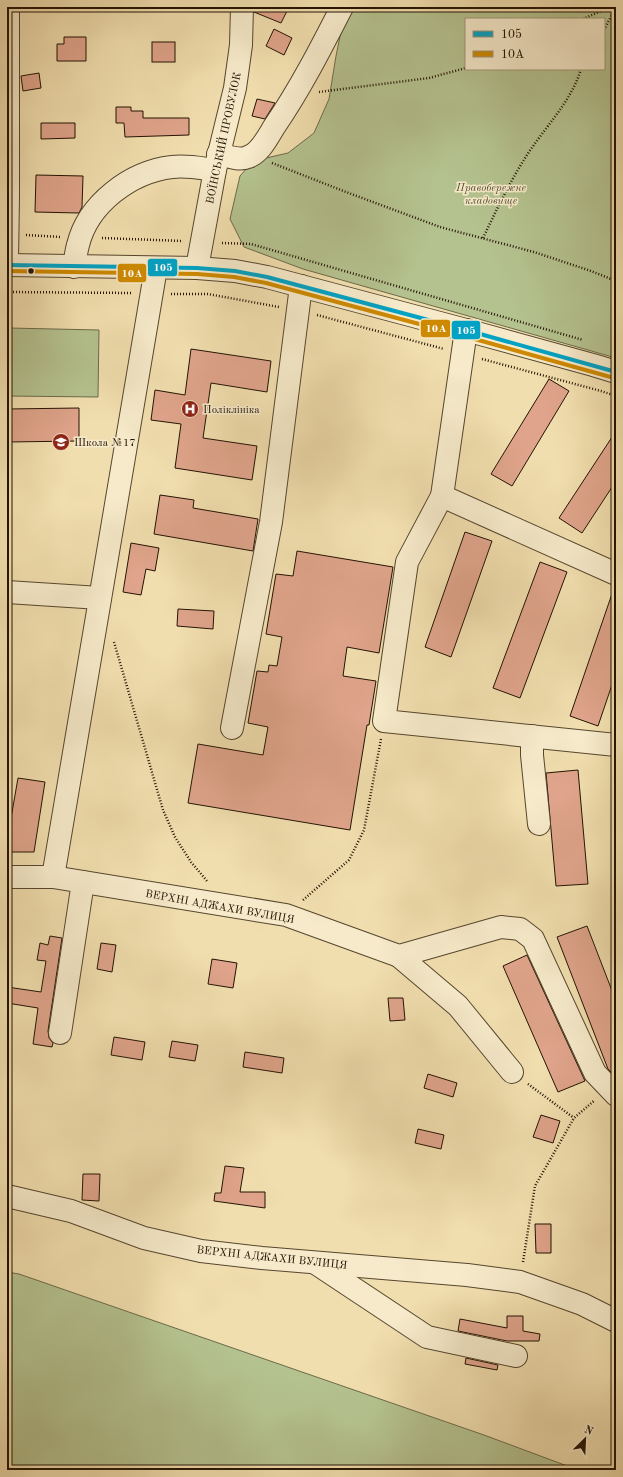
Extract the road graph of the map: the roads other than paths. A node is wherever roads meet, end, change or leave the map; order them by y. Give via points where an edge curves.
1 (8, 7) edge
2 (242, 7) edge
3 (342, 7) edge
4 (216, 162) junction
5 (8, 196) edge
6 (8, 235) edge
7 (7, 261) edge
8 (7, 265) edge
9 (74, 267) junction
10 (156, 268) junction
11 (196, 268) junction
12 (301, 286) junction
13 (466, 330) junction
14 (616, 372) edge
15 (442, 496) junction
16 (616, 574) edge
17 (7, 592) edge
18 (100, 598) junction
19 (232, 728) dead end
20 (532, 736) junction
21 (616, 744) edge
22 (538, 824) dead end
23 (7, 877) edge
24 (53, 877) junction
25 (83, 882) junction
26 (399, 956) junction
27 (60, 1032) dead end
28 (512, 1072) road end
29 (612, 1092) edge
30 (7, 1196) edge
31 (315, 1262) junction
32 (616, 1321) edge
33 (516, 1356) dead end

1 - 5 street
2 - 4 street, ВОЇНСЬКИЙ ПРОВУЛОК via 235,88
3 - 4 street via 296,94 266,140 248,158
4 - 9 street via 155,170 113,192 101,203 81,237
4 - 11 street, ВОЇНСЬКИЙ ПРОВУЛОК
5 - 6 street
6 - 7 street
8 - 9 street
9 - 10 street
10 - 11 street
10 - 18 street
11 - 12 street via 235,271
12 - 13 street
12 - 19 street via 271,522
13 - 14 street
13 - 15 street
15 - 16 street
15 - 20 street via 407,562 384,721
17 - 18 street
18 - 24 street
20 - 21 street
20 - 22 street
23 - 24 street, ВЕРХНІ АДЖАХИ ВУЛИЦЯ
24 - 25 street, ВЕРХНІ АДЖАХИ ВУЛИЦЯ
25 - 26 street, ВЕРХНІ АДЖАХИ ВУЛИЦЯ via 286,915
25 - 27 street
26 - 28 street via 458,1006
26 - 29 street via 501,927 520,929 533,939 595,1073
30 - 31 street, ВЕРХНІ АДЖАХИ ВУЛИЦЯ via 72,1211 144,1238 201,1251
31 - 32 street, ВЕРХНІ АДЖАХИ ВУЛИЦЯ via 520,1282 582,1304
31 - 33 street via 427,1337

